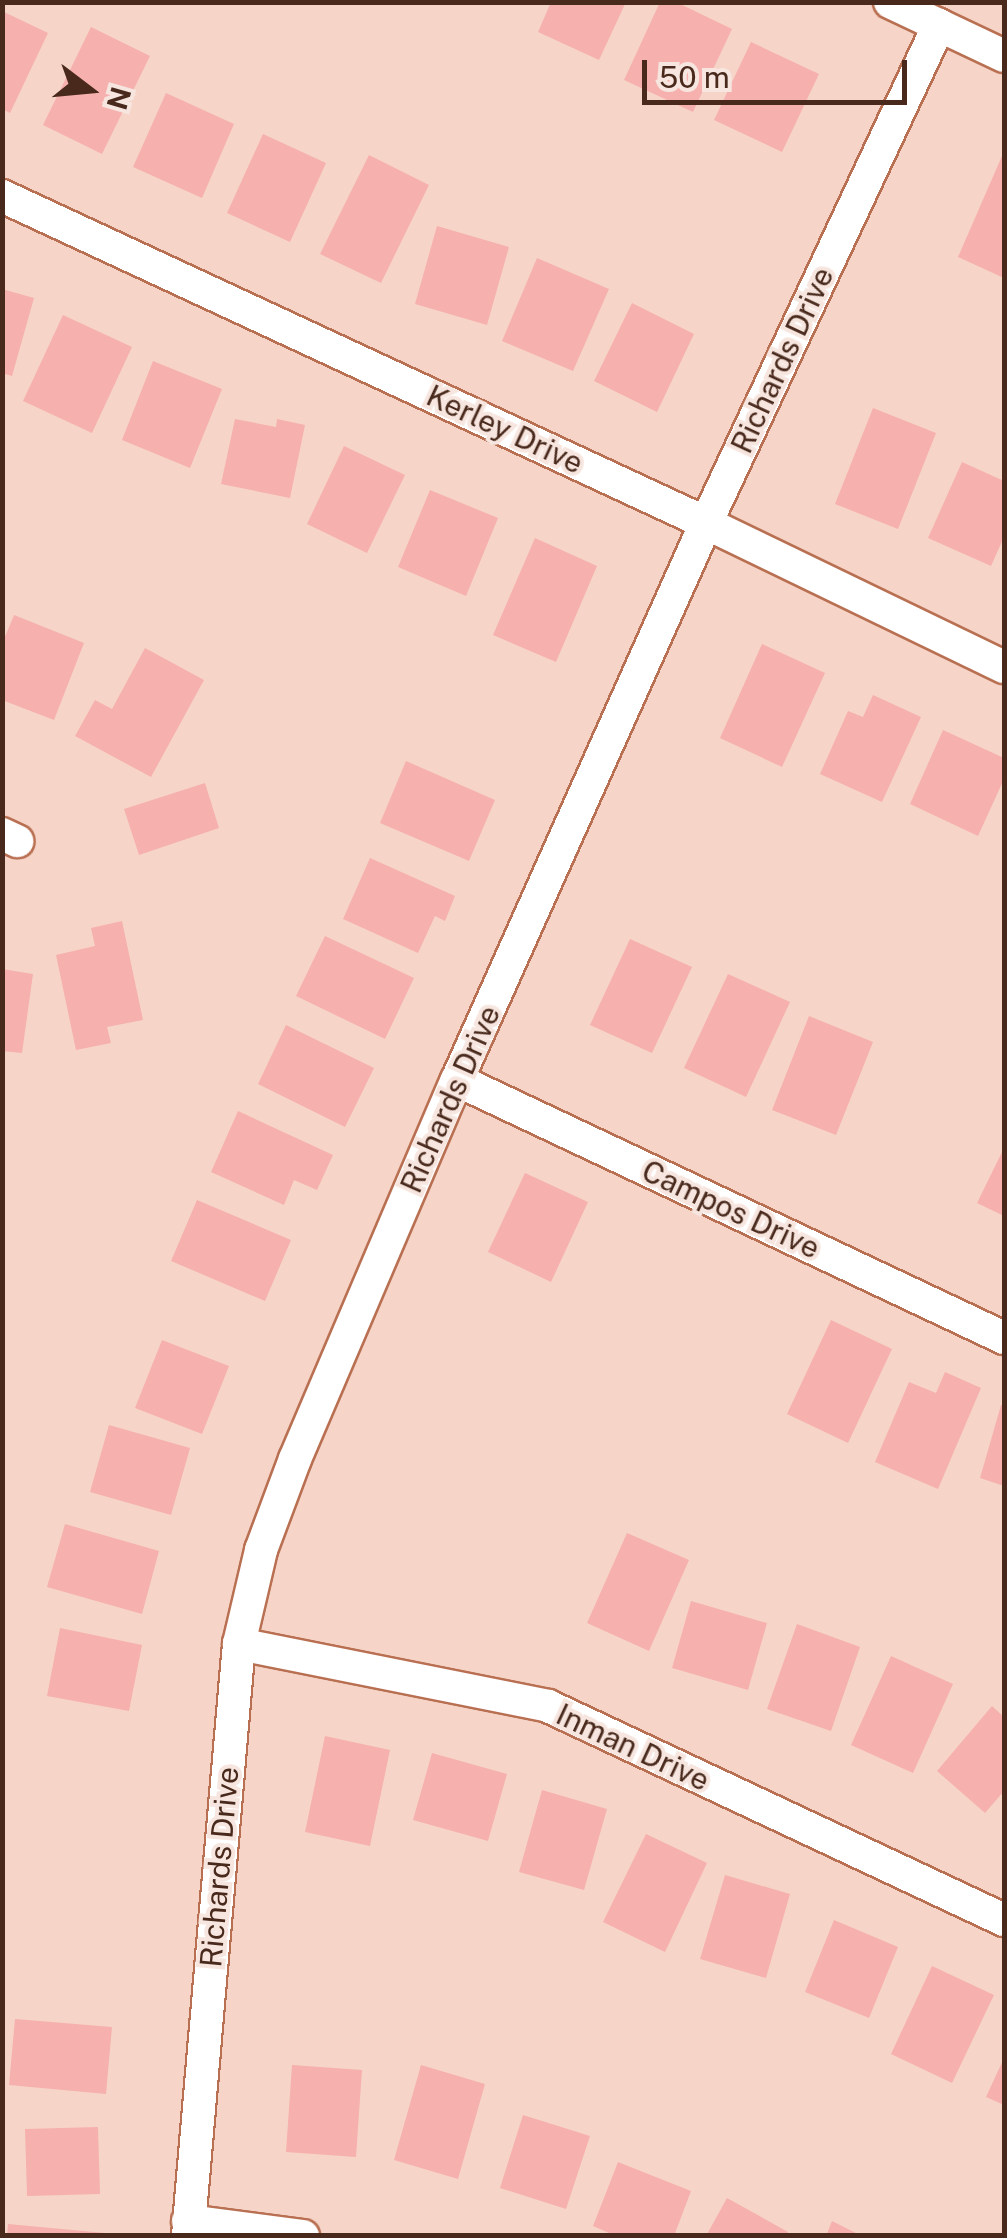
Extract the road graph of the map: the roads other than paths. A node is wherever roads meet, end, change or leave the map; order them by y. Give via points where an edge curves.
1 (890, 2) edge
2 (938, 26) junction
3 (1004, 56) edge
4 (2, 196) edge
5 (706, 523) junction
6 (1004, 667) edge
7 (457, 1080) junction
8 (1004, 1338) edge
9 (238, 1644) junction
10 (1004, 1920) edge
11 (188, 2228) edge
12 (303, 2236) edge

1 - 2 street
2 - 3 street
2 - 5 street, Richards Drive
4 - 5 street, Kerley Drive
5 - 6 street, Kerley Drive
5 - 7 street, Richards Drive
7 - 8 street, Campos Drive
7 - 9 street, Richards Drive via 288,1477
9 - 10 street, Inman Drive via 548,1706
9 - 11 street, Richards Drive
11 - 12 street

